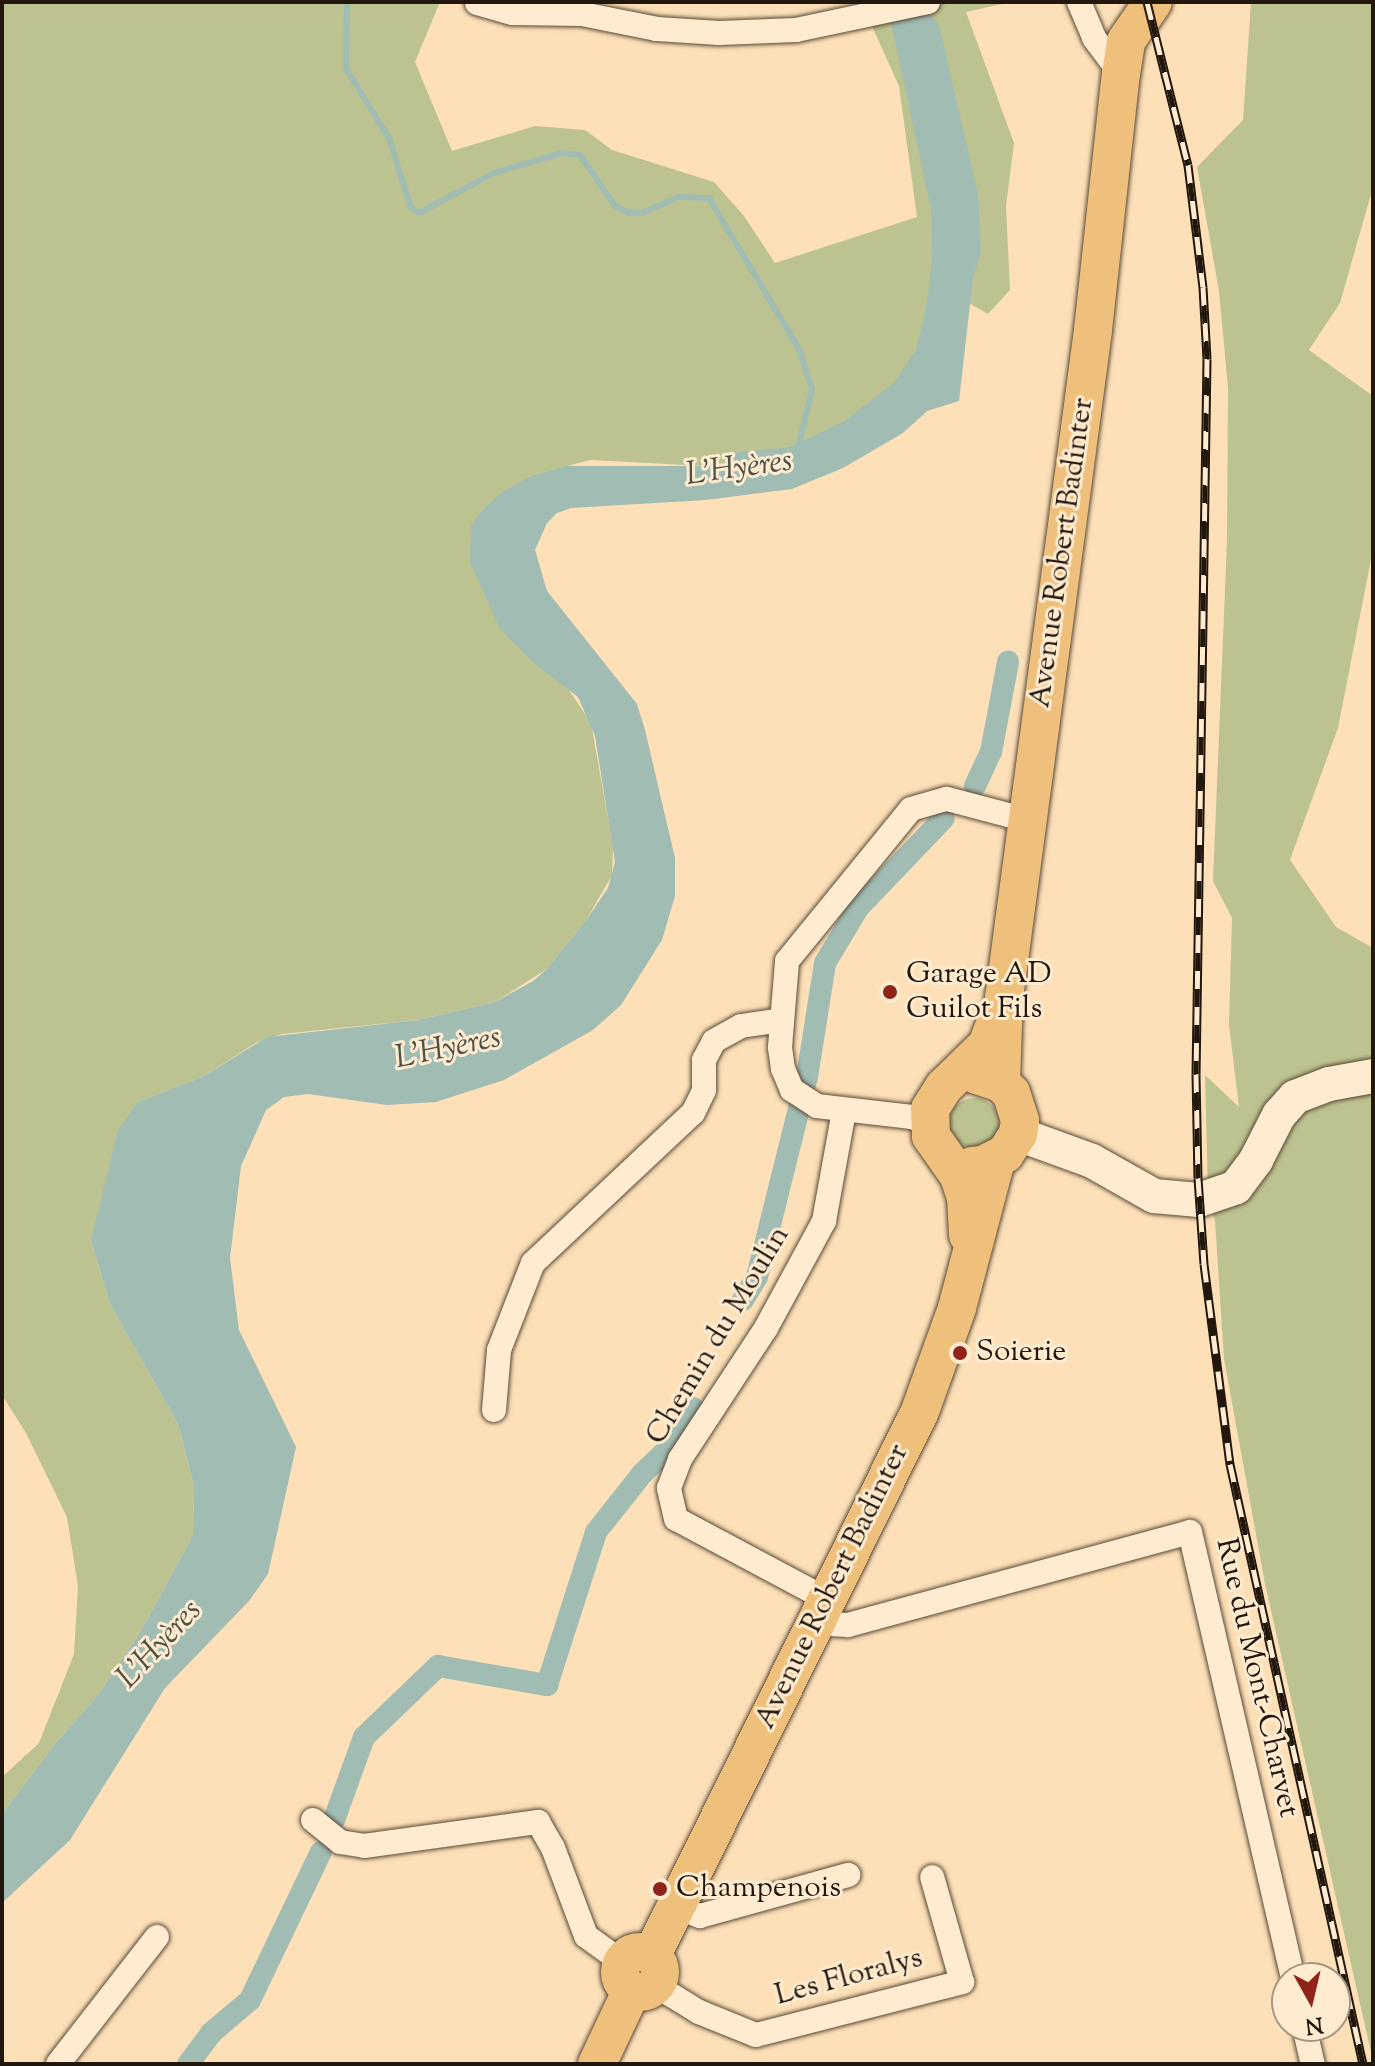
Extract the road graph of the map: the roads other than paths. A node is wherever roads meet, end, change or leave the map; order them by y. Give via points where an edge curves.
1 (928, 2) edge
2 (1079, 2) edge
3 (1153, 2) edge
4 (477, 3) edge
5 (595, 9) edge
6 (1120, 90) junction
7 (1027, 820) junction
8 (1004, 998) junction
9 (782, 1020) junction
10 (1373, 1076) edge
11 (955, 1079) junction
12 (1001, 1083) junction
13 (844, 1111) junction
14 (929, 1123) junction
15 (1007, 1147) junction
16 (946, 1156) junction
17 (969, 1259) junction
18 (494, 1410) dead end
19 (823, 1610) junction
20 (313, 1820) dead end
21 (848, 1875) dead end
22 (932, 1877) dead end
23 (675, 1906) junction
24 (157, 1937) dead end
25 (1289, 1962) edge
26 (640, 1973) junction
27 (1308, 2042) edge
28 (601, 2057) edge
29 (58, 2064) edge
30 (1313, 2064) edge

1 - 5 street via 796,30 719,33 657,29
2 - 6 street
3 - 6 main road, Avenue Robert Badinter via 1126,41
4 - 5 street via 513,13
6 - 7 main road, Avenue Robert Badinter
7 - 8 main road, Avenue Robert Badinter
7 - 9 street via 947,799 911,809 787,961
8 - 11 main road via 987,1045
8 - 12 main road
9 - 13 street via 783,1069 808,1101
9 - 18 street via 741,1026 714,1041 704,1060 704,1090 693,1113 533,1263 499,1350
10 - 15 street via 1295,1097 1236,1187 1199,1200 1154,1196 1092,1161
11 - 12 main road via 979,1075
11 - 14 main road via 935,1097
12 - 15 main road via 1018,1106
13 - 14 street
13 - 19 street, Chemin du Moulin via 824,1221 766,1328 680,1459 669,1488 676,1519
14 - 16 main road
15 - 16 main road via 970,1166
15 - 17 main road, Avenue Robert Badinter
16 - 17 main road via 966,1198
17 - 19 main road, Avenue Robert Badinter via 920,1411
19 - 23 main road, Avenue Robert Badinter
19 - 25 street, Rue du Mont-Charvet via 829,1624 848,1625 1190,1532
20 - 26 street via 340,1842 364,1846 538,1822 586,1936
21 - 23 street via 700,1916
22 - 26 street, Les Floralys via 962,1982 756,2035 699,2012
23 - 26 main road, Avenue Robert Badinter
24 - 29 street
26 - 28 main road, Avenue Robert Badinter
27 - 30 street

